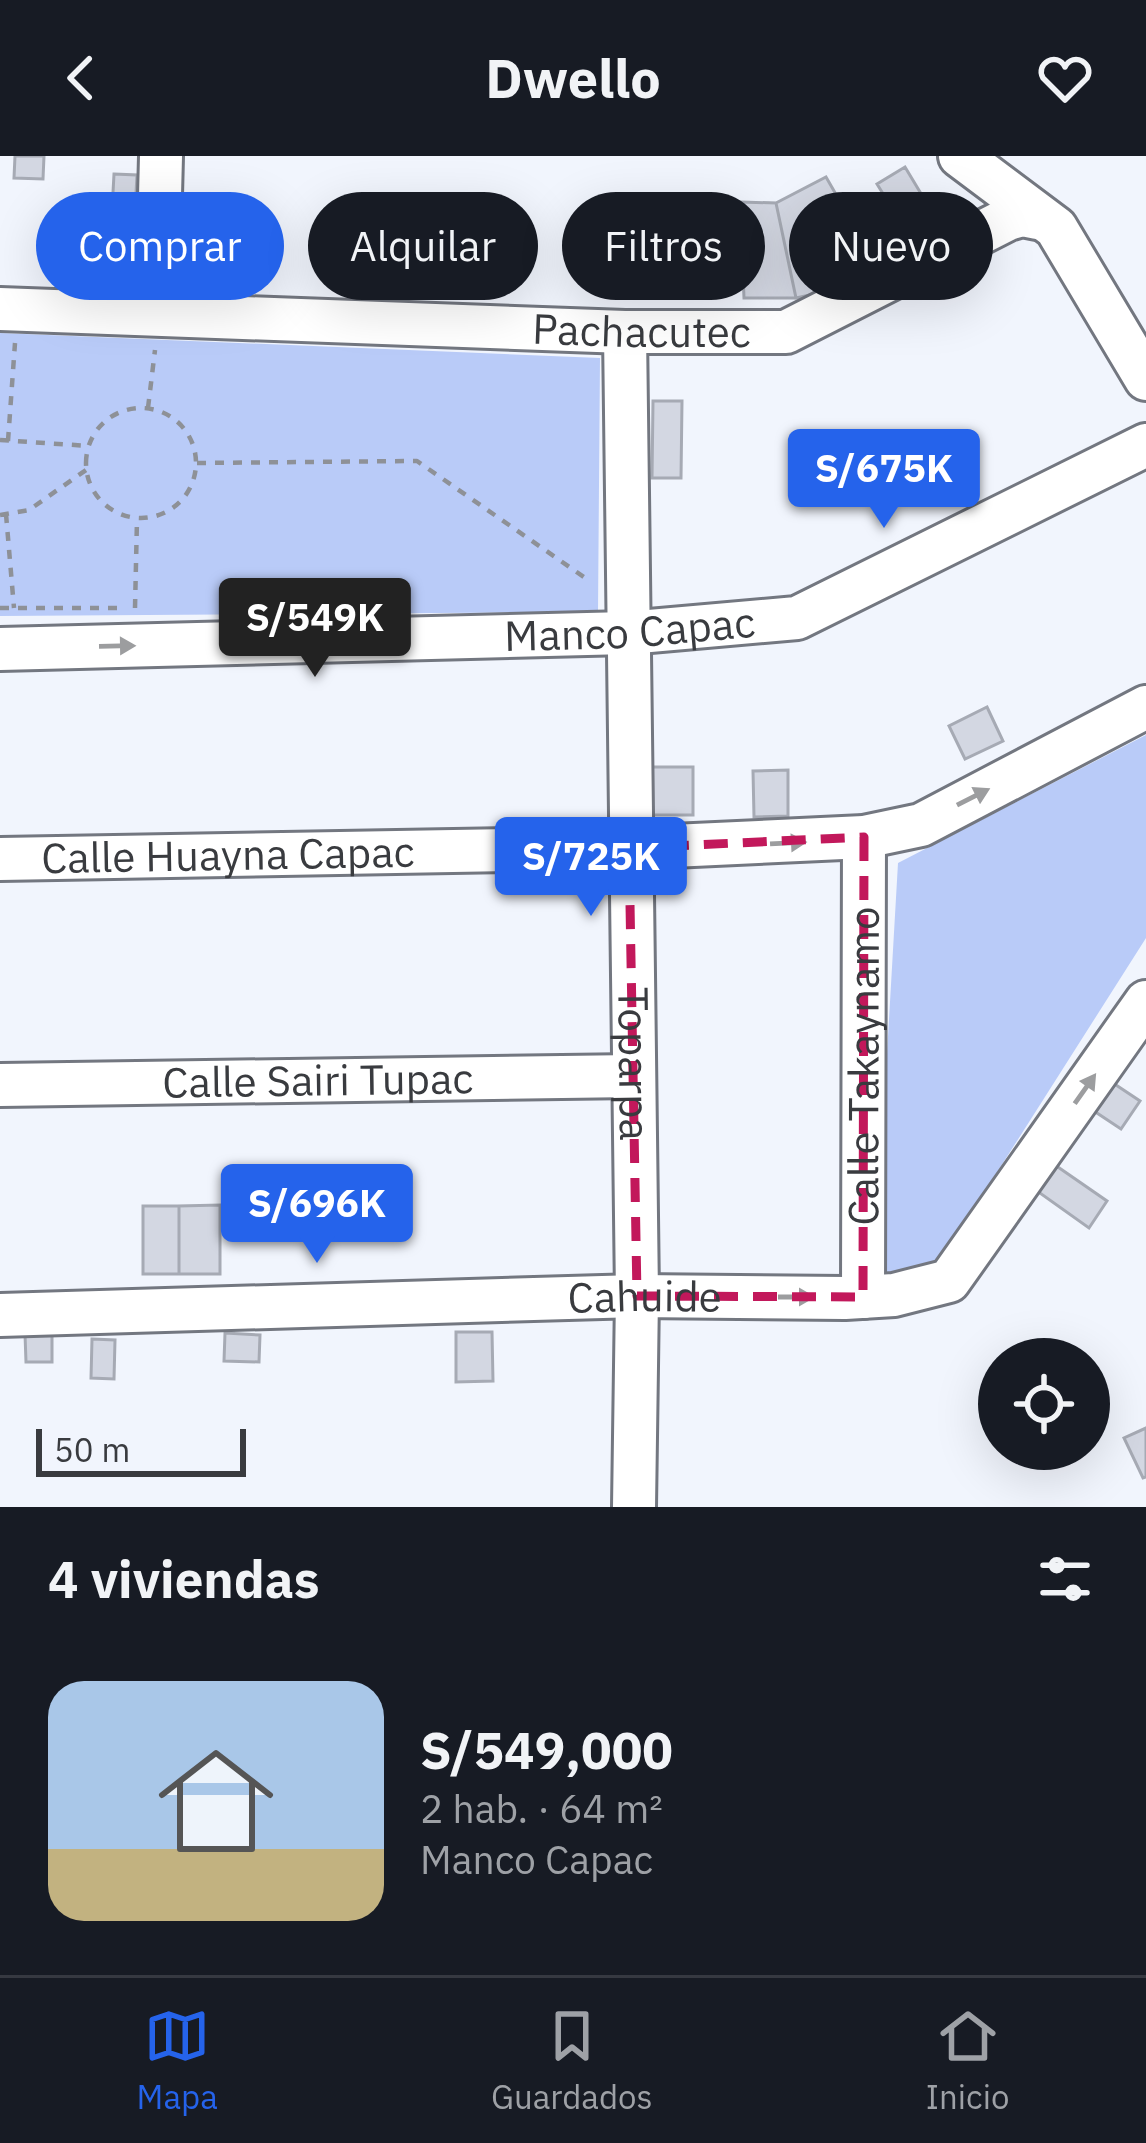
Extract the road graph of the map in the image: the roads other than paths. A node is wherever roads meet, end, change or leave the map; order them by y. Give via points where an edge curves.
1 (161, 156) edge
2 (960, 156) edge
3 (1037, 218) junction
4 (157, 314) junction
5 (8, 317) edge
6 (626, 332) junction
7 (1146, 379) edge
8 (1146, 445) edge
9 (627, 633) junction
10 (0, 649) edge
11 (1146, 706) edge
12 (864, 837) junction
13 (629, 848) junction
14 (0, 859) edge
15 (1146, 1003) edge
16 (634, 1076) junction
17 (0, 1085) edge
18 (637, 1296) junction
19 (862, 1297) junction
20 (0, 1315) edge
21 (634, 1507) edge

1 - 4 street
2 - 3 street
3 - 6 street, Pachacutec via 1008,219 785,332
3 - 7 street via 1066,242
4 - 5 street, Pachacutec
4 - 6 street, Pachacutec
6 - 9 street, Toparpa
8 - 9 street, Manco Capac via 797,618
10 -> 9 street, Manco Capac
9 - 13 street, Toparpa
12 -> 11 street, Calle Huayna Capac via 921,824
13 -> 12 street, Calle Huayna Capac
12 - 19 street, Calle Takaynamo
13 - 14 street, Calle Huayna Capac
13 - 16 street, Toparpa
19 -> 15 street, Cahuide via 949,1281
16 - 17 street, Calle Sairi Tupac
16 - 18 street, Toparpa
18 -> 19 street, Cahuide
18 - 20 street, Cahuide
18 - 21 street, Toparpa

